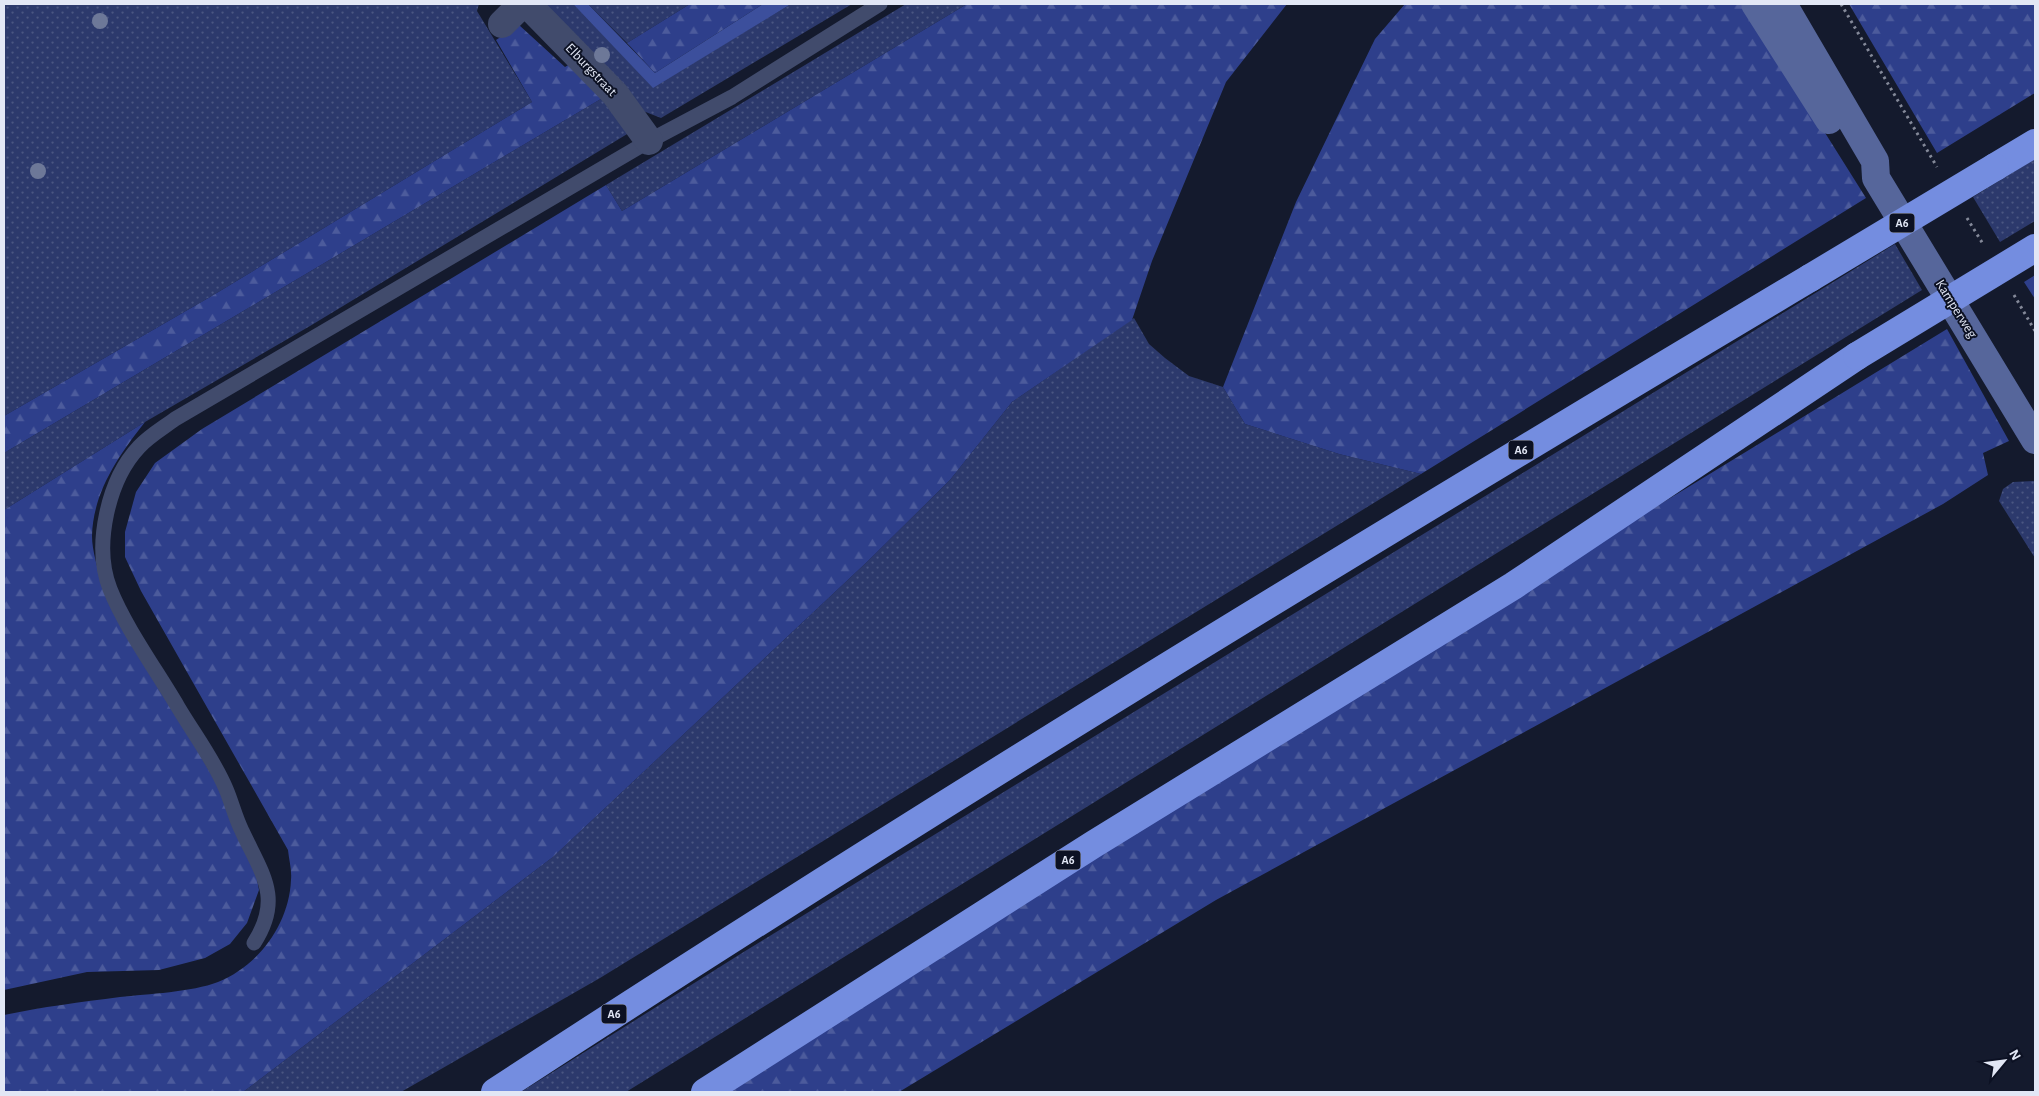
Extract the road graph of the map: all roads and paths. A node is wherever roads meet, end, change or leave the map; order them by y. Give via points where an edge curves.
1 (522, 4) edge
2 (526, 4) edge
3 (880, 4) edge
4 (1755, 4) edge
5 (1783, 4) edge
6 (502, 24) dead end
7 (649, 141) junction
8 (2035, 143) edge
9 (1876, 178) junction
10 (2035, 248) edge
11 (2035, 440) edge
12 (254, 943) dead end
13 (495, 1092) edge
14 (705, 1092) edge

1 - 6 street
2 - 7 street, Elburgstraat via 615,94
3 - 7 lane via 746,88
4 - 9 street, Kamperweg via 1860,170
5 - 9 street, Kamperweg via 1875,161
7 - 12 lane via 175,419 139,447 122,474 104,526 105,572 118,606 226,788 238,824 262,875 269,910
8 - 13 highway, A6, bridge via 1234,624 733,936
9 - 11 street, Kamperweg
10 - 14 highway, A6, bridge via 1857,356 1513,586 1086,849

